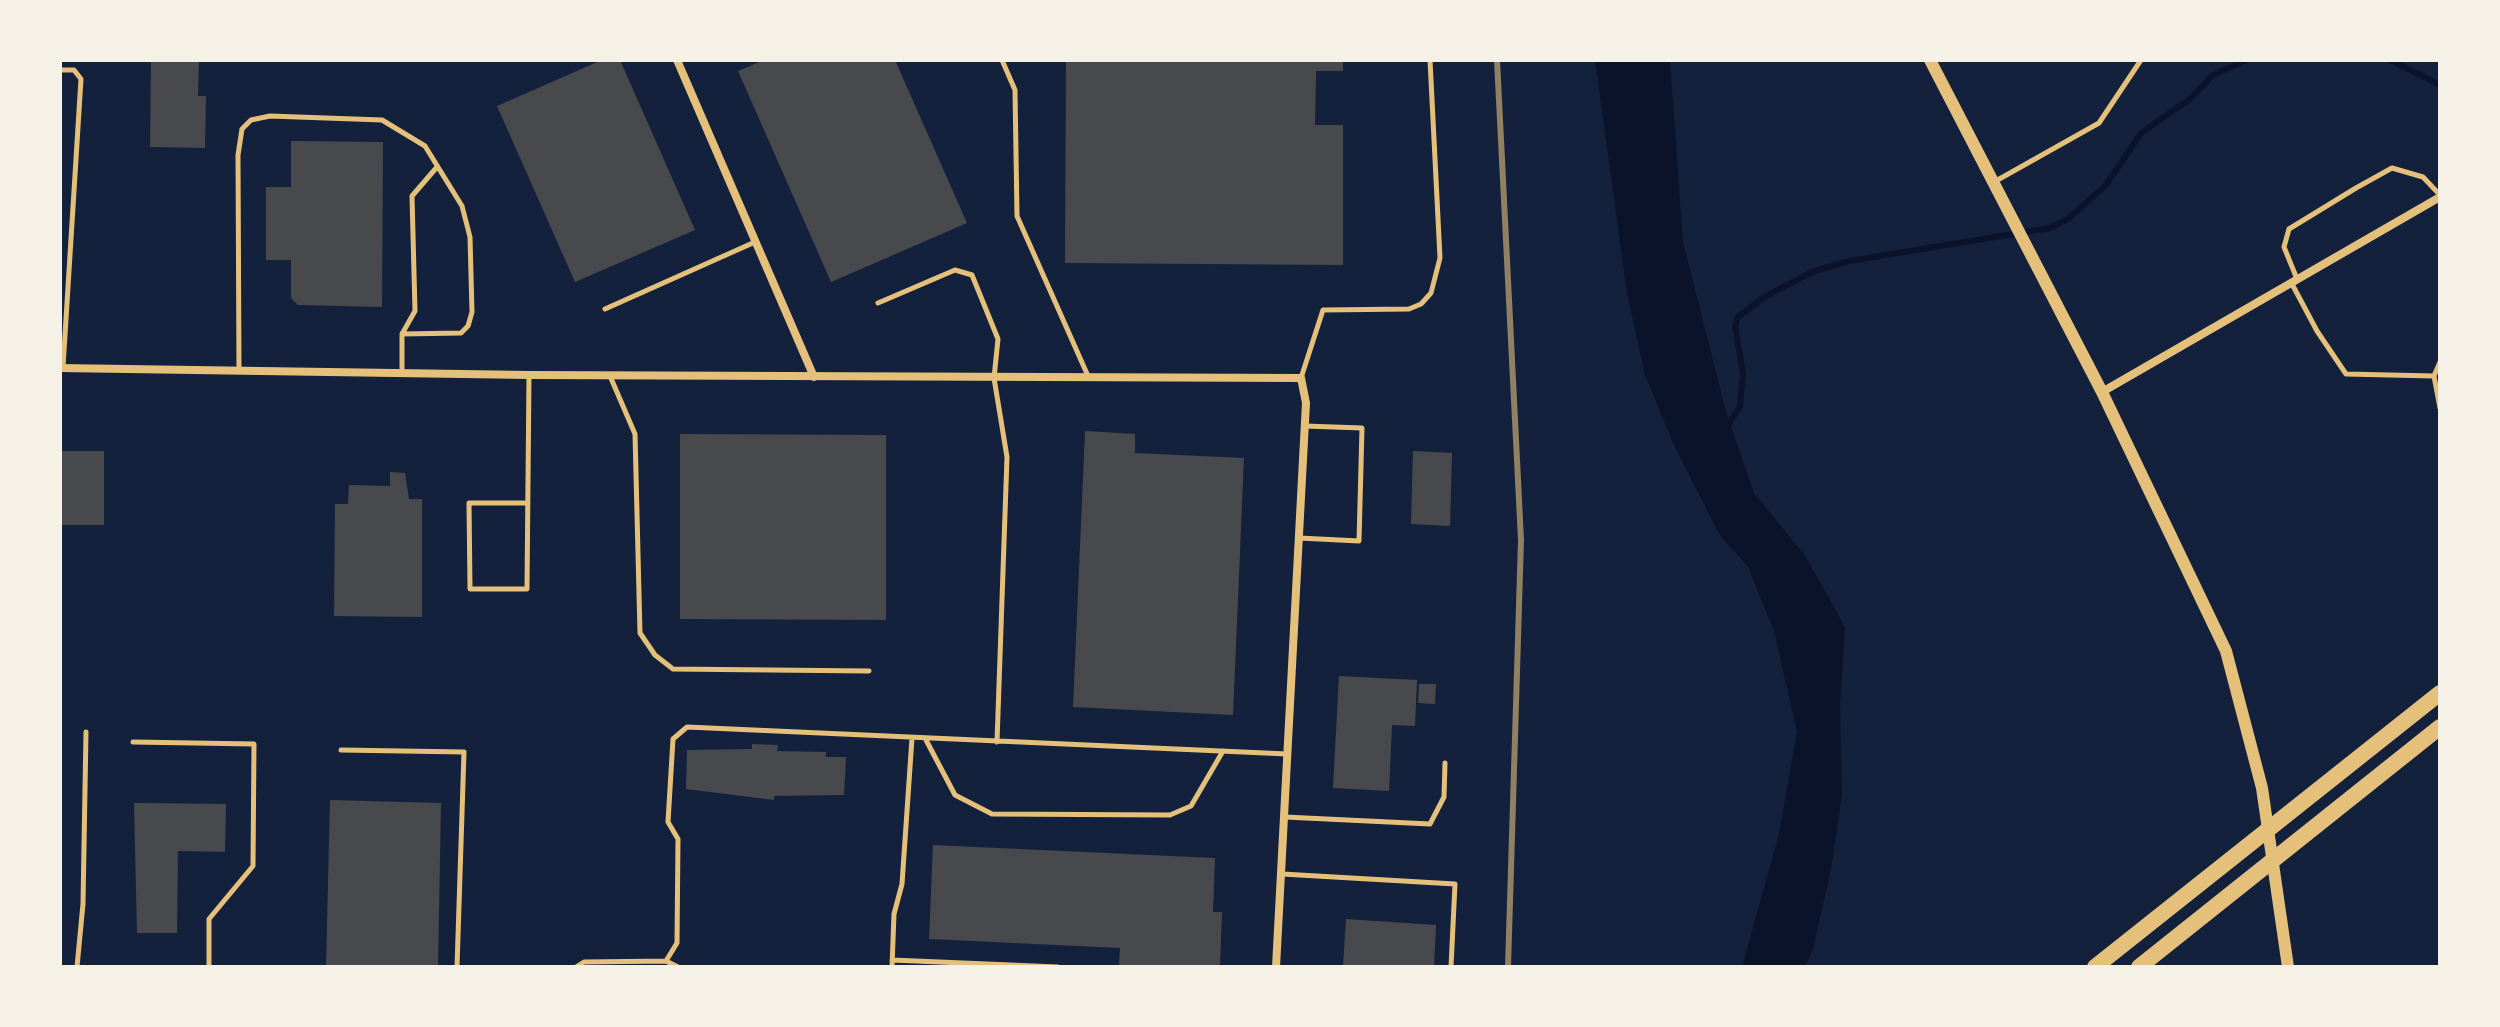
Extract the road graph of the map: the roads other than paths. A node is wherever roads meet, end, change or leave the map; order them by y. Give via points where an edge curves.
1 (677, 60) edge
2 (1002, 60) edge
3 (1430, 60) edge
4 (1930, 60) edge
5 (2141, 60) edge
6 (60, 70) edge
7 (437, 167) junction
8 (1993, 183) junction
9 (2440, 196) edge
10 (755, 242) junction
11 (2295, 283) junction
12 (878, 303) dead end
13 (605, 309) dead end
14 (402, 334) junction
15 (2440, 362) edge
16 (62, 368) edge
17 (239, 371) junction
18 (402, 374) junction
19 (529, 375) junction
20 (610, 375) junction
21 (2434, 376) junction
22 (814, 377) junction
23 (1088, 377) junction
24 (994, 378) junction
25 (1301, 378) junction
26 (2102, 392) junction
27 (2440, 408) edge
28 (1305, 426) junction
29 (528, 503) junction
30 (1299, 538) junction
31 (869, 671) dead end
32 (2440, 693) edge
33 (2440, 727) edge
34 (86, 732) dead end
35 (912, 738) junction
36 (925, 739) junction
37 (133, 742) dead end
38 (997, 742) junction
39 (341, 750) dead end
40 (1223, 751) junction
41 (1287, 754) junction
42 (1445, 763) dead end
43 (1284, 816) junction
44 (1281, 874) junction
45 (666, 961) junction
46 (892, 964) edge
47 (77, 967) edge
48 (209, 967) edge
49 (457, 967) edge
50 (576, 967) edge
51 (678, 967) edge
52 (1058, 967) edge
53 (1276, 967) edge
54 (1451, 967) edge
55 (2095, 967) edge
56 (2139, 967) edge
57 (2288, 967) edge

1 - 10 street
2 - 23 lane via 1015,90 1017,216
3 - 25 lane via 1440,258 1434,284 1421,304 1409,309 1323,310
4 - 8 street
5 - 8 lane via 2099,123
6 - 16 lane via 74,70 81,79
7 - 14 lane via 412,196 415,311
7 - 14 lane via 462,206 470,237 472,312 461,333
7 - 17 lane via 425,146 382,120 270,116 251,120 242,129
8 - 26 street
9 - 11 street
9 - 11 lane via 2423,177 2392,168 2356,188 2289,229 2284,247
10 - 13 lane
10 - 22 street
11 - 21 lane via 2317,331 2346,374
11 - 26 street
12 - 24 lane via 955,270 972,275 998,339
14 - 18 lane
15 - 21 lane
16 - 17 street
17 - 18 street
18 - 19 street
19 - 20 street
19 - 29 lane
20 - 22 street
20 - 31 lane via 635,434 640,633 655,655 673,669
21 - 27 lane
22 - 24 street
23 - 24 street
23 - 25 street
24 - 38 lane via 1007,457
25 - 28 street
26 - 57 street via 2226,651 2262,788
28 - 30 street
28 - 30 lane via 1362,428 1359,541
29 - 29 lane via 527,589 470,589 469,503
30 - 41 street
32 - 55 highway
33 - 56 highway
34 - 47 lane
35 - 36 lane
35 - 45 lane via 687,727 673,739 668,822 678,839 680,893 677,943
35 - 46 lane
36 - 38 lane
36 - 40 lane via 955,795 992,814 1170,815 1191,806
37 - 48 lane via 254,744 253,866 209,919
38 - 40 lane
39 - 49 lane via 464,752
40 - 41 lane
41 - 43 street
42 - 43 lane via 1444,797 1430,824
43 - 44 street
44 - 53 street
44 - 54 lane via 1455,884
45 - 50 lane via 584,962
45 - 51 lane
46 - 52 lane

